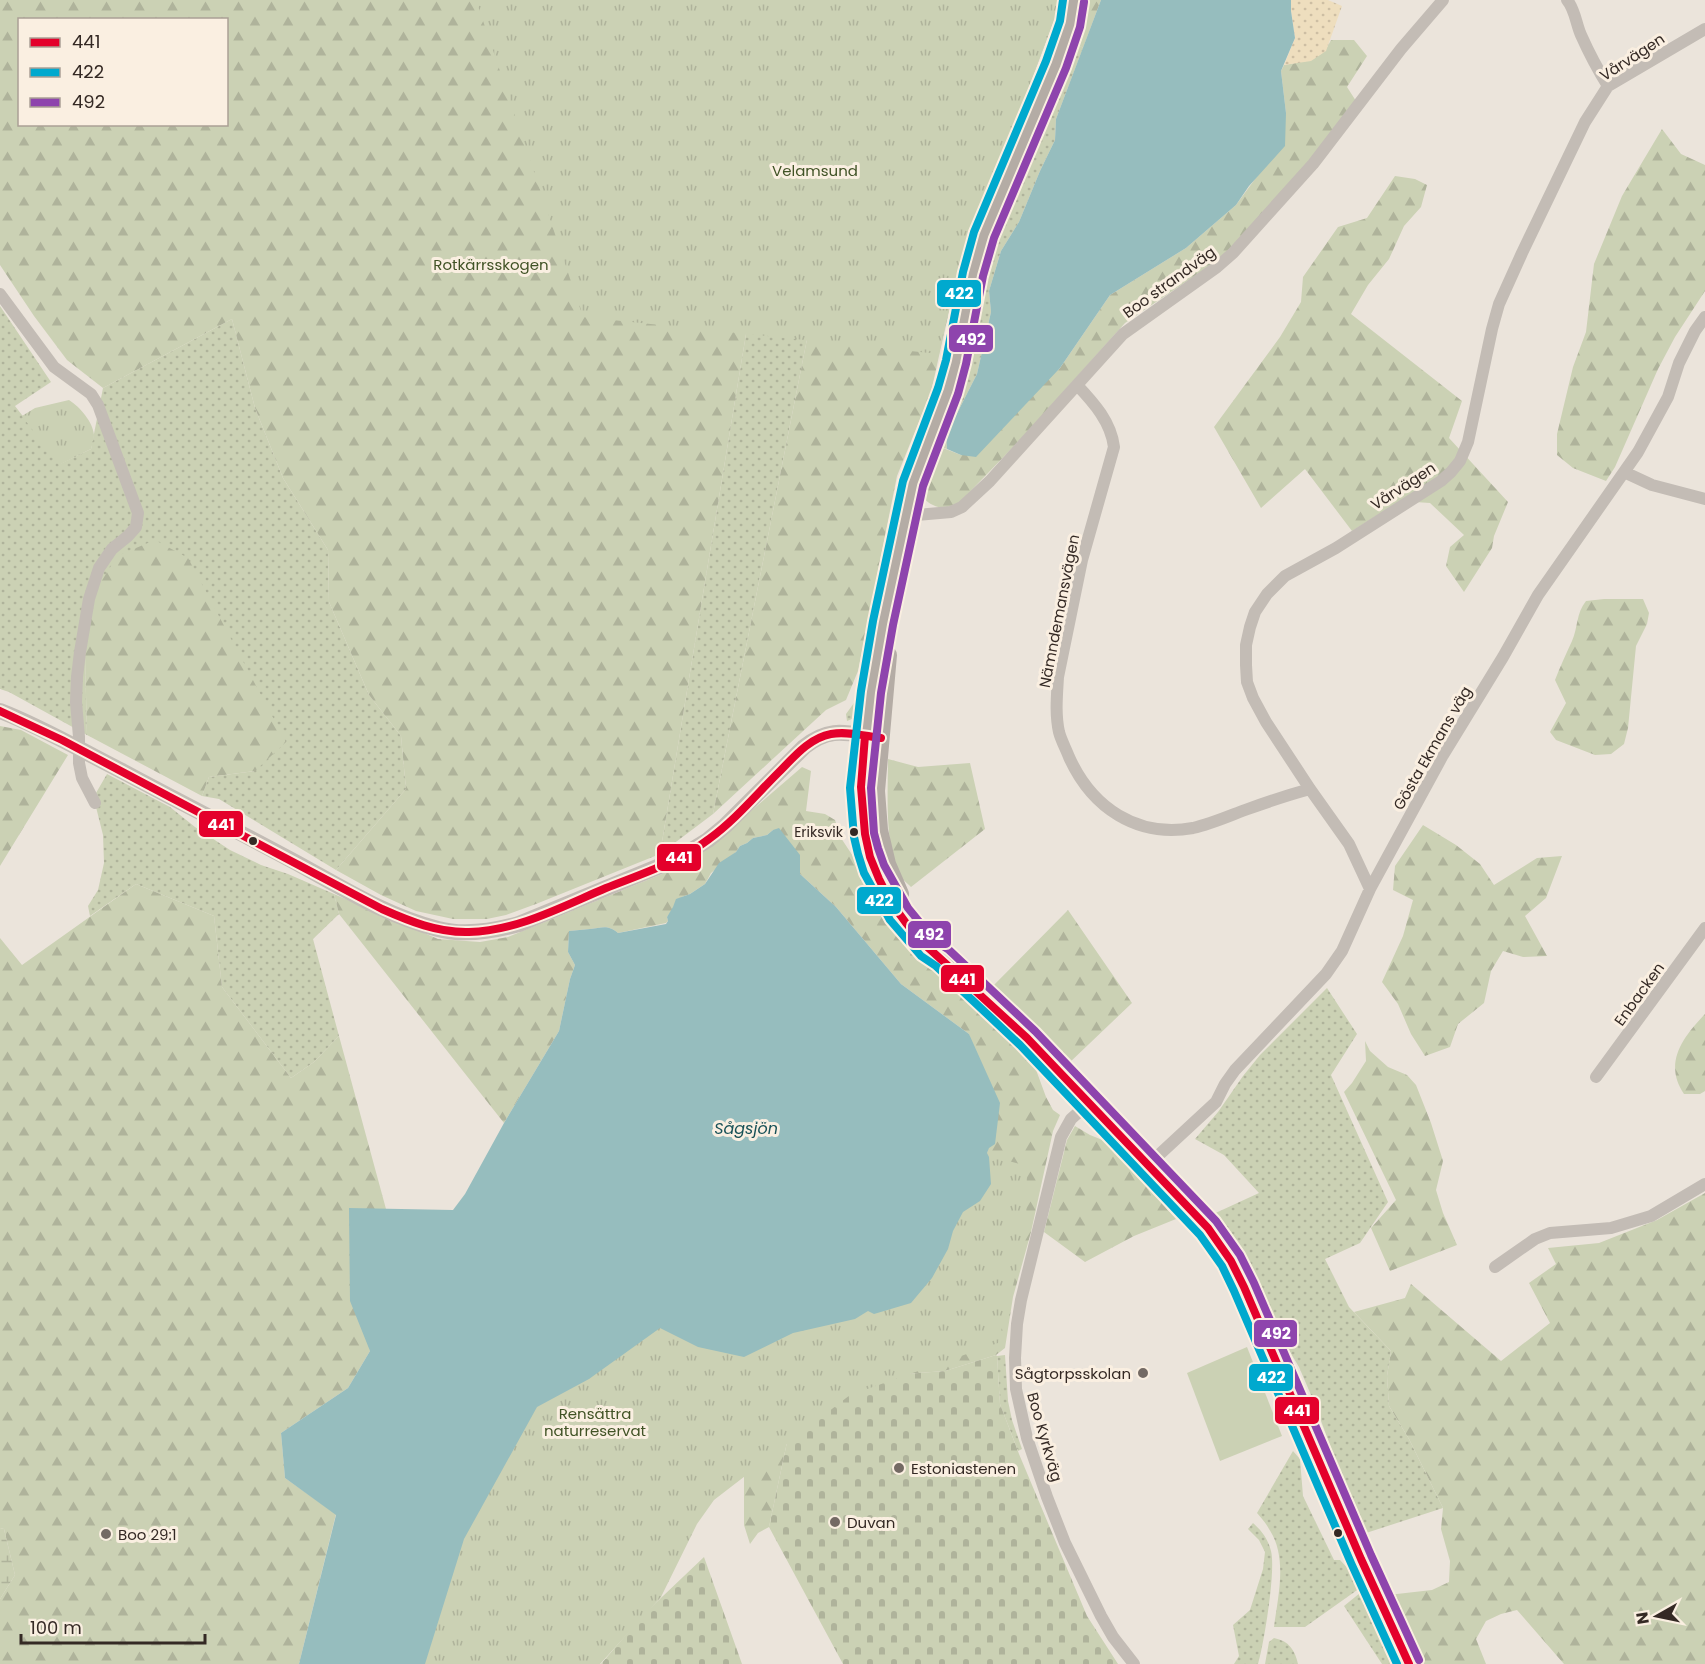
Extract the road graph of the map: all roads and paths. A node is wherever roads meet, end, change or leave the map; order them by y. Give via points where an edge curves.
1 (1074, 0) edge
2 (1443, 0) edge
3 (1567, 0) edge
4 (1705, 29) edge
5 (1608, 86) junction
6 (0, 294) edge
7 (1705, 317) edge
8 (1077, 385) junction
9 (1624, 472) junction
10 (1705, 499) edge
11 (904, 521) junction
12 (0, 711) edge
13 (873, 737) junction
14 (79, 748) junction
15 (1310, 789) junction
16 (95, 803) dead end
17 (1370, 889) junction
18 (1705, 928) edge
19 (1596, 1077) dead end
20 (1089, 1103) junction
21 (1148, 1165) junction
22 (1705, 1184) edge
23 (1495, 1267) dead end
24 (1134, 1664) edge
25 (1409, 1664) edge

1 - 11 main road via 1056,65 984,236 948,392 913,483
2 - 8 street, Boo strandväg via 1313,164 1233,253 1123,334
3 - 5 street
4 - 5 street, Vårvägen
5 - 15 street, Vårvägen via 1585,122 1499,304 1468,442 1460,460 1441,481 1285,576 1255,612 1246,645 1247,682 1266,722
6 - 14 street via 54,367 91,394 98,405 138,513 136,526 104,559 89,599 77,677
7 - 9 street, Gösta Ekmans väg via 1679,363 1668,397
8 - 11 street, Boo strandväg via 962,507
8 - 15 street, Nämndemansvägen via 1106,421 1114,447 1082,560 1058,677 1059,730 1080,777 1115,814 1149,828 1169,830 1194,828
9 - 10 street via 1652,485
9 - 17 street, Gösta Ekmans väg via 1538,595
11 - 13 main road via 871,692
12 - 14 street
13 - 14 street via 830,733 817,738 725,826 690,851 519,924 479,932 440,930 377,907
13 - 20 main road via 860,788 864,835 874,869 899,914 928,949 1027,1038
14 - 16 street via 82,778
15 - 17 street, Vårvägen via 1349,844
17 - 21 street, Gösta Ekmans väg via 1342,951 1326,974 1235,1070 1216,1102
18 - 19 street, Enbacken
20 - 21 main road
20 - 24 street, Boo Kyrkväg via 1071,1119 1062,1137 1021,1300 1016,1389 1027,1438 1065,1542 1101,1616
21 - 25 main road via 1208,1228 1231,1261
22 - 23 street via 1651,1216 1611,1228 1542,1236

